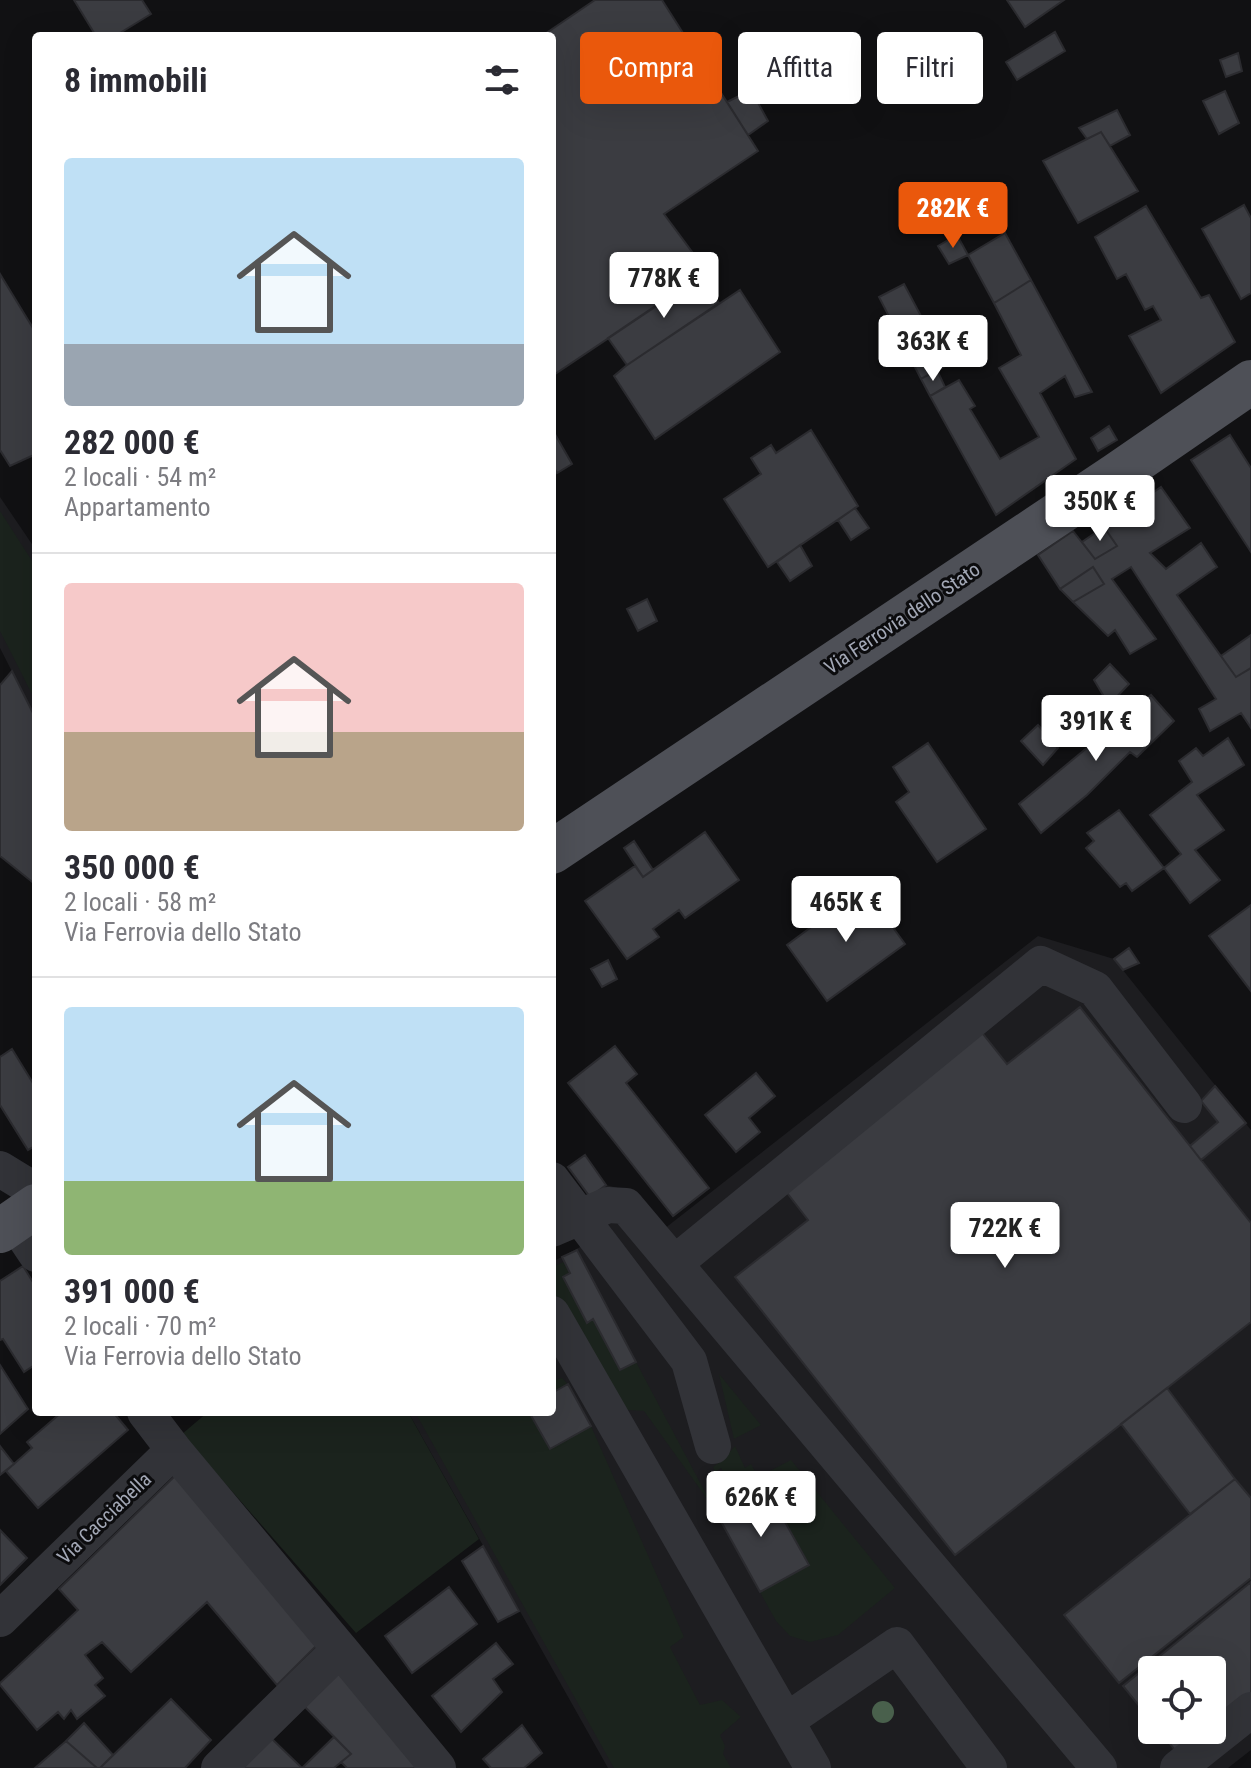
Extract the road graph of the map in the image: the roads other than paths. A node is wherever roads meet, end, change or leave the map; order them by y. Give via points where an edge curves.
1 (1251, 382) edge
2 (556, 849) edge
3 (1184, 1105) dead end
4 (0, 1169) edge
5 (556, 1192) edge
6 (24, 1221) edge
7 (566, 1223) edge
8 (675, 1263) junction
9 (556, 1321) edge
10 (148, 1416) edge
11 (713, 1446) dead end
12 (174, 1450) junction
13 (0, 1619) edge
14 (340, 1649) junction
15 (1251, 1710) edge
16 (786, 1721) junction
17 (219, 1768) edge
18 (438, 1768) edge
19 (813, 1768) edge
20 (989, 1768) edge
21 (1099, 1768) edge
22 (1178, 1768) edge

1 - 2 main road, Via Ferrovia dello Stato
3 - 8 street via 1095,989 1041,964
4 - 6 street
5 - 7 street
7 - 8 street via 608,1205 626,1206
7 - 11 street via 689,1361
8 - 21 street
9 - 16 street
10 - 12 street
12 - 13 street, Via Cacciabella
12 - 14 street
14 - 17 street
14 - 18 street
15 - 22 street
16 - 19 street
16 - 20 street via 897,1645

